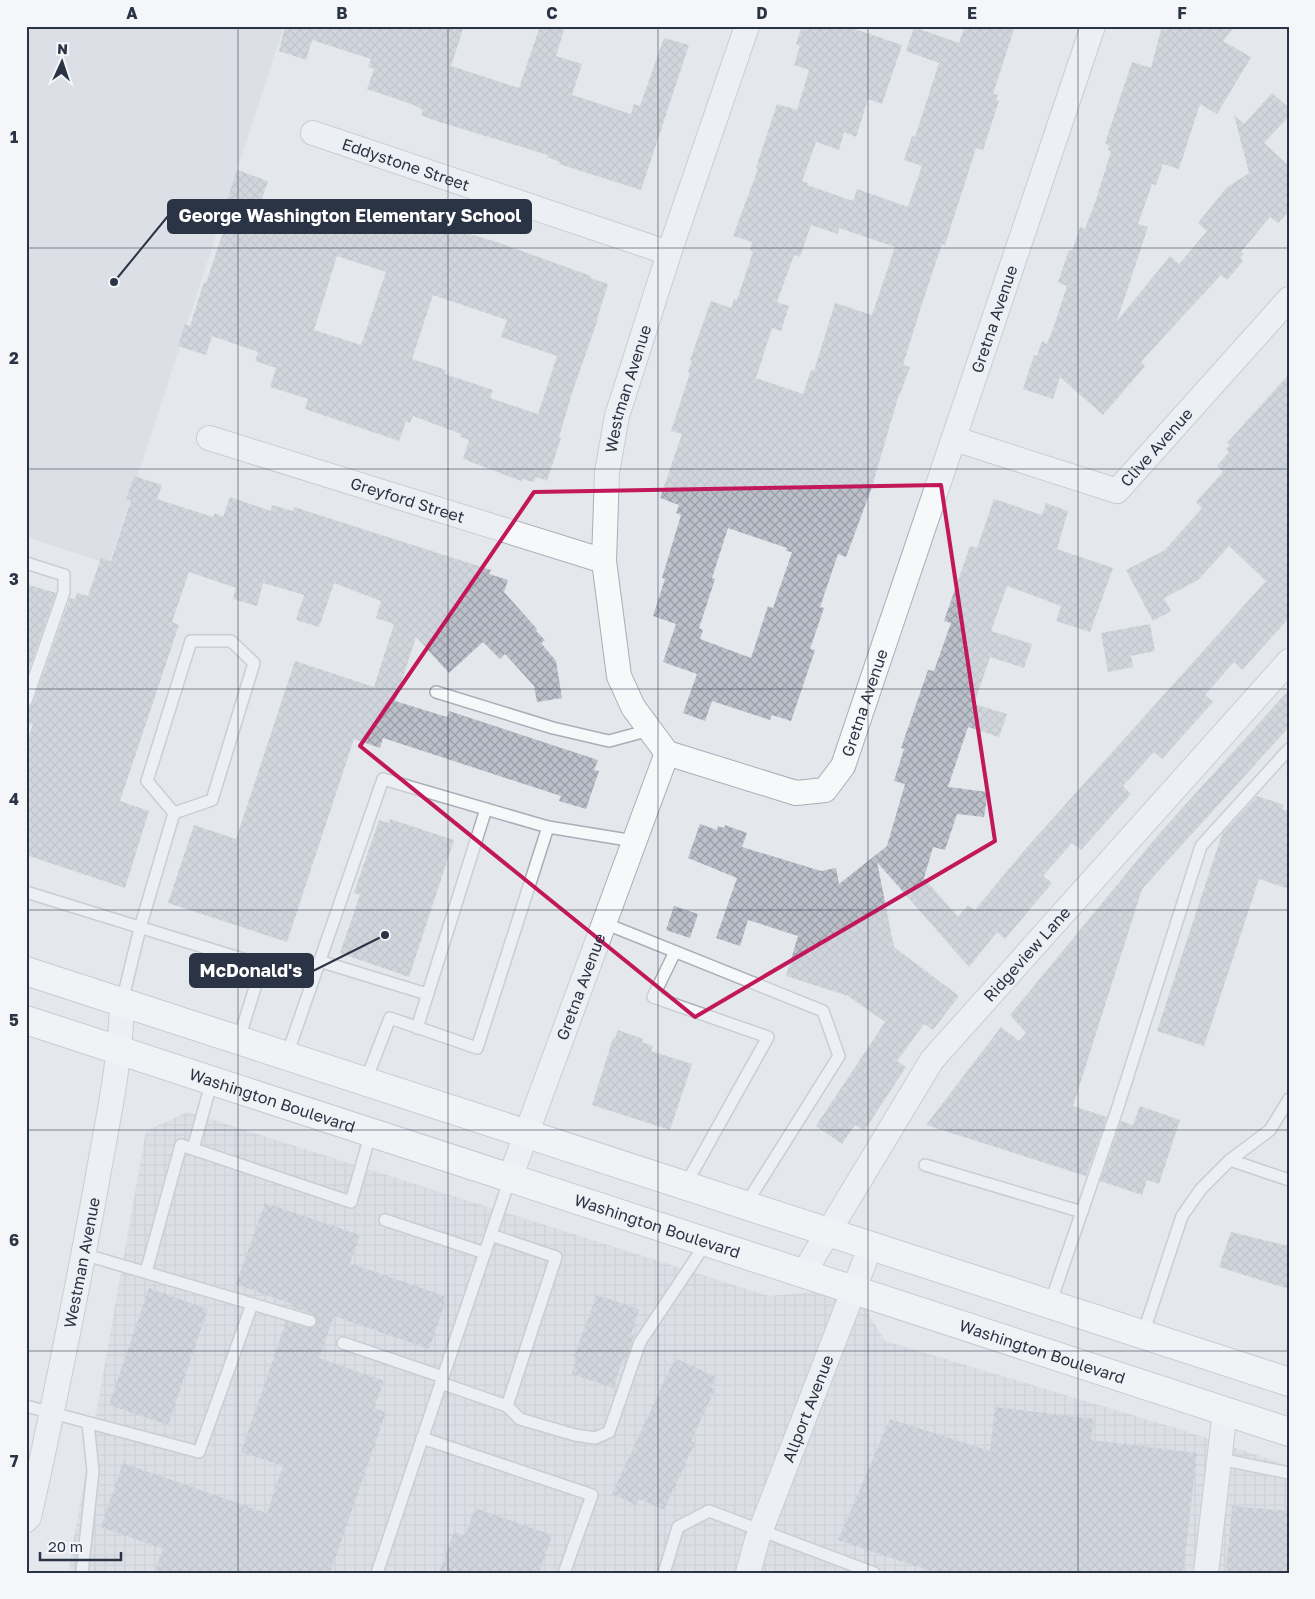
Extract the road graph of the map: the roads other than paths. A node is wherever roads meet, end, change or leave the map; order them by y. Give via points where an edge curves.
1 (747, 26) edge
2 (1093, 26) edge
3 (312, 133) dead end
4 (669, 253) junction
5 (1289, 299) edge
6 (210, 438) dead end
7 (956, 439) junction
8 (604, 561) junction
9 (26, 563) edge
10 (1289, 661) edge
11 (436, 692) dead end
12 (26, 701) edge
13 (650, 730) junction
14 (1289, 749) edge
15 (666, 753) junction
16 (486, 809) junction
17 (174, 813) junction
18 (548, 827) junction
19 (634, 841) junction
20 (26, 892) edge
21 (604, 924) junction
22 (140, 928) junction
23 (675, 952) junction
24 (319, 961) junction
25 (26, 971) edge
26 (427, 994) junction
27 (122, 1004) junction
28 (26, 1020) edge
29 (416, 1028) junction
30 (239, 1039) junction
31 (120, 1050) junction
32 (287, 1054) junction
33 (212, 1080) junction
34 (366, 1080) junction
35 (1289, 1099) edge
36 (371, 1132) junction
37 (527, 1133) junction
38 (193, 1149) junction
39 (1230, 1160) junction
40 (925, 1165) dead end
41 (510, 1178) junction
42 (1289, 1180) edge
43 (686, 1184) junction
44 (746, 1204) junction
45 (1082, 1212) junction
46 (385, 1220) dead end
47 (829, 1231) junction
48 (491, 1235) junction
49 (707, 1242) junction
50 (871, 1245) junction
51 (485, 1253) junction
52 (83, 1254) junction
53 (146, 1272) junction
54 (803, 1274) junction
55 (853, 1289) junction
56 (252, 1304) junction
57 (1050, 1304) junction
58 (310, 1321) dead end
59 (1143, 1334) junction
60 (343, 1343) dead end
61 (442, 1380) junction
62 (1289, 1382) edge
63 (26, 1406) edge
64 (507, 1406) junction
65 (1226, 1410) junction
66 (52, 1414) junction
67 (88, 1423) junction
68 (1289, 1432) edge
69 (422, 1438) junction
70 (1220, 1459) junction
71 (1289, 1473) edge
72 (26, 1520) edge
73 (760, 1532) junction
74 (82, 1573) edge
75 (377, 1573) edge
76 (564, 1573) edge
77 (664, 1573) edge
78 (748, 1573) edge
79 (874, 1573) edge
80 (1206, 1573) edge

1 - 4 street, Westman Avenue
2 - 7 street, Gretna Avenue
3 - 4 street, Eddystone Street
4 - 8 street, Westman Avenue via 617,416 607,472
5 - 7 street, Clive Avenue via 1117,491
6 - 8 street, Greyford Street
7 - 15 street, Gretna Avenue via 843,766 825,790 796,792
8 - 13 street, Westman Avenue via 619,676 633,707
9 - 12 lane via 64,575 64,592
10 - 47 street, Ridgeview Lane via 932,1060
11 - 13 lane via 553,728 609,741
13 - 15 street, Westman Avenue
14 - 45 lane via 1201,846
15 - 19 street, Gretna Avenue
16 - 18 lane
16 - 24 lane via 383,779
16 - 26 lane
17 - 17 lane via 212,800 254,663 231,641 190,641 147,781
17 - 22 lane
18 - 19 lane
18 - 29 lane via 477,1048
19 - 21 street, Gretna Avenue
20 - 22 lane
21 - 23 lane
21 - 37 street, Gretna Avenue
22 - 27 lane
22 - 30 lane via 262,965
23 - 43 lane via 653,997 768,1037
23 - 44 lane via 823,1011 840,1056
24 - 26 lane
24 - 32 lane
25 - 27 main road
26 - 29 lane
27 - 30 main road
27 - 31 street, Westman Avenue
28 - 31 main road, Washington Boulevard
29 - 34 lane via 390,1018
30 - 32 main road
31 - 33 main road, Washington Boulevard
31 - 52 street, Westman Avenue
32 - 34 main road
33 - 36 main road, Washington Boulevard
33 - 38 lane
34 - 37 main road
35 - 39 lane via 1270,1130
36 - 38 lane via 351,1202
36 - 41 main road, Washington Boulevard
37 - 41 street, Gretna Avenue
37 - 43 main road
38 - 53 lane via 181,1145
39 - 42 lane
39 - 59 lane via 1201,1189 1182,1216
40 - 45 lane
41 - 48 lane
41 - 49 main road, Washington Boulevard
43 - 44 main road
44 - 47 main road
45 - 57 lane
46 - 51 lane
47 - 50 main road
47 - 54 street, Ridgeview Lane
48 - 51 lane
48 - 64 lane via 556,1257
49 - 54 main road, Washington Boulevard
49 - 64 lane via 640,1342 609,1432 595,1438 575,1435 520,1418
50 - 55 street, Allport Avenue
50 - 57 main road
51 - 61 lane
52 - 53 lane
52 - 66 street, Westman Avenue
53 - 56 lane
54 - 55 main road, Washington Boulevard
55 - 65 main road, Washington Boulevard
55 - 73 street, Allport Avenue
56 - 58 lane
56 - 67 lane via 199,1452
57 - 59 main road
59 - 62 main road
60 - 61 lane
61 - 64 lane
61 - 69 lane
63 - 66 lane
65 - 68 main road, Washington Boulevard
65 - 70 street
66 - 67 lane
66 - 72 street, Westman Avenue
67 - 74 lane via 93,1471
69 - 75 lane
69 - 76 lane via 592,1495
70 - 71 lane
70 - 80 street
73 - 77 lane via 709,1511 678,1527
73 - 78 street, Allport Avenue
73 - 79 lane

